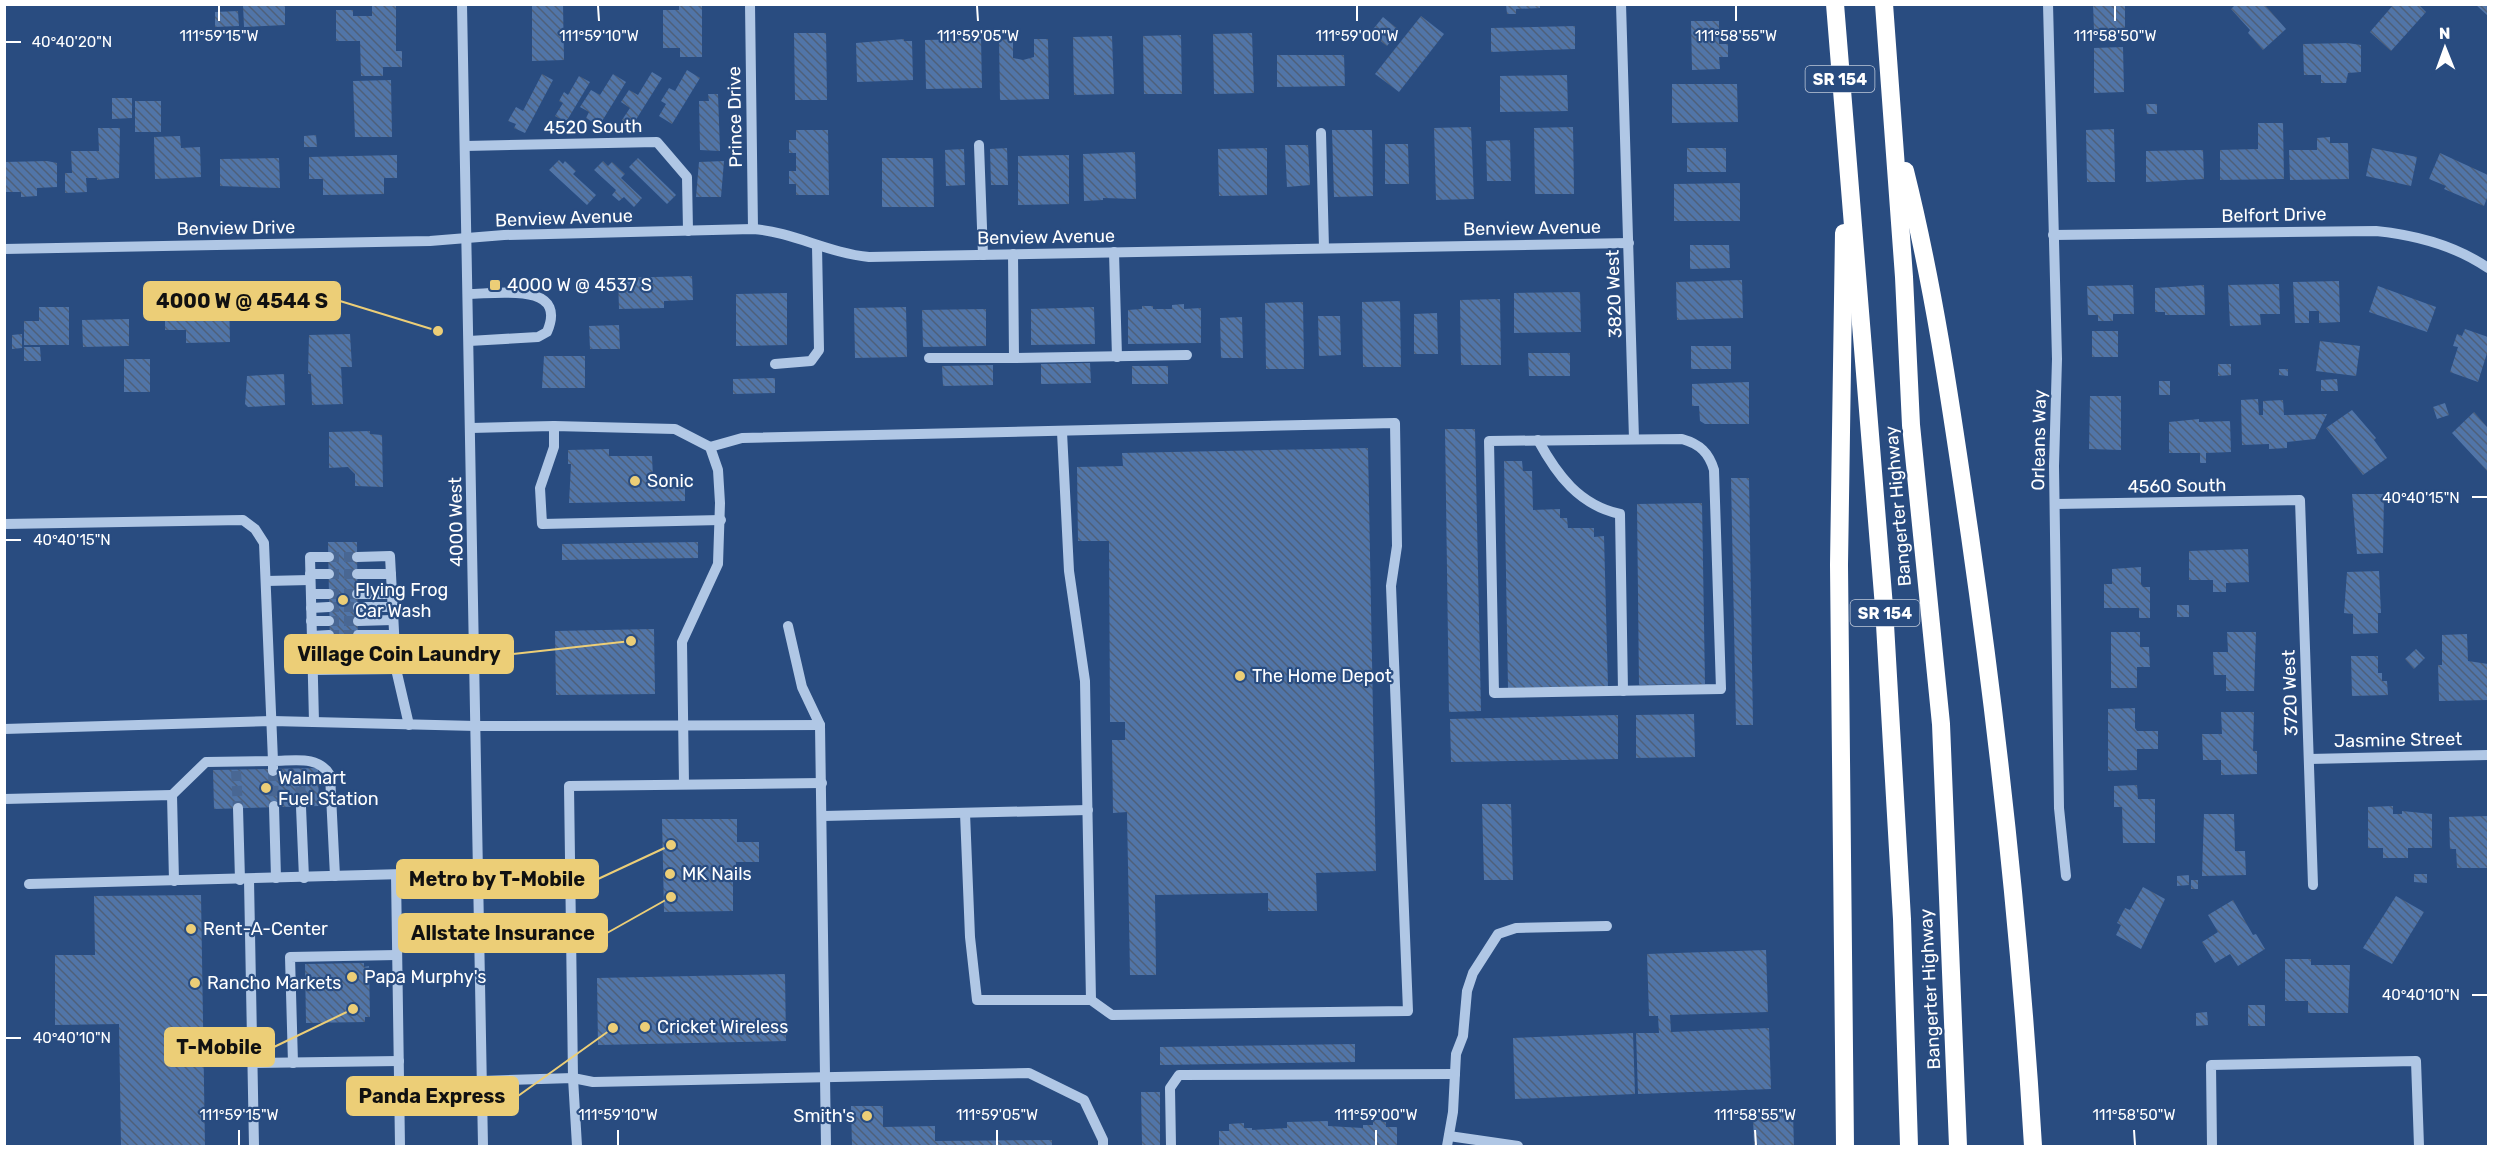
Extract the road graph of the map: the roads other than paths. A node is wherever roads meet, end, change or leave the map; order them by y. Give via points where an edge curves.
1 (462, 4) edge
2 (750, 4) edge
3 (1621, 4) edge
4 (1835, 4) edge
5 (1884, 4) edge
6 (2048, 4) edge
7 (1894, 124) junction
8 (1321, 133) dead end
9 (979, 145) dead end
10 (465, 146) junction
11 (1846, 153) junction
12 (753, 229) junction
13 (688, 231) junction
14 (2053, 235) junction
15 (467, 238) junction
16 (1629, 243) junction
17 (817, 246) junction
18 (1324, 248) junction
19 (4, 249) edge
20 (1114, 252) junction
21 (1013, 254) junction
22 (983, 255) junction
23 (2488, 268) edge
24 (468, 294) junction
25 (469, 341) junction
26 (1187, 355) dead end
27 (1117, 357) junction
28 (929, 358) dead end
29 (1014, 358) junction
30 (775, 364) dead end
31 (554, 426) junction
32 (471, 428) junction
33 (1062, 432) junction
34 (1634, 439) junction
35 (1538, 440) junction
36 (710, 447) junction
37 (2300, 500) joint
38 (2055, 504) junction
39 (721, 520) junction
40 (4, 524) edge
41 (357, 556) tunnel mouth
42 (329, 557) tunnel mouth
43 (329, 574) tunnel mouth
44 (357, 574) tunnel mouth
45 (391, 574) junction
46 (310, 577) junction
47 (266, 581) junction
48 (310, 594) junction
49 (329, 594) tunnel mouth
50 (357, 594) tunnel mouth
51 (392, 594) junction
52 (329, 607) tunnel mouth
53 (358, 607) tunnel mouth
54 (393, 607) junction
55 (311, 608) junction
56 (393, 620) junction
57 (311, 621) junction
58 (329, 621) tunnel mouth
59 (358, 621) tunnel mouth
60 (788, 626) dead end
61 (329, 635) tunnel mouth
62 (358, 635) tunnel mouth
63 (394, 635) junction
64 (312, 636) junction
65 (396, 669) junction
66 (312, 670) junction
67 (1623, 691) junction
68 (272, 721) junction
69 (314, 722) junction
70 (409, 724) junction
71 (820, 725) junction
72 (476, 726) junction
73 (683, 727) junction
74 (4, 729) edge
75 (2488, 755) edge
76 (2308, 759) junction
77 (273, 766) junction
78 (822, 783) junction
79 (684, 784) junction
80 (172, 795) junction
81 (4, 799) edge
82 (274, 806) tunnel mouth
83 (301, 807) tunnel mouth
84 (238, 808) tunnel mouth
85 (1088, 810) junction
86 (965, 813) junction
87 (823, 816) junction
88 (479, 872) junction
89 (396, 875) junction
90 (335, 876) junction
91 (2066, 876) dead end
92 (304, 878) junction
93 (276, 879) junction
94 (244, 880) junction
95 (174, 881) junction
96 (29, 884) dead end
97 (2313, 885) dead end
98 (1607, 926) dead end
99 (397, 955) junction
100 (1092, 1000) junction
101 (399, 1061) junction
102 (253, 1063) junction
103 (293, 1063) junction
104 (1455, 1074) junction
105 (573, 1078) junction
106 (825, 1078) junction
107 (481, 1081) junction
108 (1448, 1141) edge
109 (254, 1146) edge
110 (400, 1146) edge
111 (483, 1146) edge
112 (577, 1146) edge
113 (826, 1146) edge
114 (1103, 1146) edge
115 (1171, 1146) edge
116 (1518, 1146) edge
117 (1845, 1146) edge
118 (1909, 1146) edge
119 (1958, 1146) edge
120 (2033, 1146) edge
121 (2212, 1146) edge
122 (2419, 1146) edge

1 - 10 street, 4000 West
2 - 12 street, Prince Drive
3 - 16 street, 3820 West
4 - 11 highway, Bangerter Highway / SR 154
5 - 7 highway, Bangerter Highway / SR 154
6 - 14 street, Orleans Way
7 - 119 highway, Bangerter Highway / SR 154 via 1911,425 1941,724
7 - 120 highway via 1940,336 1995,709 2021,968
8 - 18 street
9 - 22 street
10 - 13 street, 4520 South via 657,142 687,177
10 - 15 street, 4000 West
11 - 117 highway via 1839,542
11 - 118 highway, Bangerter Highway / SR 154 via 1884,607 1901,908
12 - 13 street, Benview Avenue
12 - 17 street, Benview Avenue via 774,231
13 - 15 street, Benview Avenue
14 - 23 street, Belfort Drive via 2376,231 2424,239
14 - 38 street, Orleans Way via 2057,360
15 - 19 street, Benview Drive
15 - 24 street, 4000 West
16 - 18 street, Benview Avenue
16 - 34 street, 3820 West
17 - 22 street, Benview Avenue via 869,256
17 - 30 street via 819,350 811,361
18 - 20 street, Benview Avenue
20 - 21 street, Benview Avenue
20 - 27 street
21 - 22 street, Benview Avenue
21 - 29 street
24 - 25 street, 4000 West
24 - 25 street via 538,295 547,302 550,314 547,332 538,337
25 - 32 street, 4000 West
26 - 27 street
27 - 29 street
28 - 29 street
31 - 32 street
31 - 36 street via 675,429
31 - 39 street via 554,447 540,488 542,524
32 - 72 street, 4000 West
33 - 36 street via 742,438
33 - 85 street via 1069,571 1084,681
33 - 100 street via 1395,423 1397,546 1391,586 1408,1011 1112,1015
34 - 35 street
34 - 67 street via 1692,441 1711,461 1721,689
35 - 67 street via 1566,483 1585,501 1620,514
35 - 67 street via 1489,441 1494,693
36 - 39 street via 718,470
37 - 38 street, 4560 South
37 - 76 street, 3720 West
38 - 91 street, Orleans Way via 2059,808
39 - 73 street via 718,564 681,642
40 - 47 street via 243,520 264,543
41 - 45 street via 390,556
42 - 46 street via 310,557
43 - 46 street
44 - 45 street
45 - 51 street
46 - 47 street
46 - 48 street
47 - 68 street
48 - 49 street
48 - 55 street
50 - 51 street
51 - 54 street
52 - 55 street
53 - 54 street
54 - 56 street
55 - 57 street
56 - 59 street
56 - 63 street
57 - 58 street
57 - 64 street
60 - 71 street via 802,687
61 - 64 street
62 - 63 street
63 - 65 street
64 - 66 street
65 - 66 street
65 - 70 street
66 - 69 street
68 - 69 street
68 - 74 street
68 - 77 street
69 - 70 street
70 - 72 street
71 - 73 street
71 - 78 street
72 - 73 street
72 - 88 street, 4000 West
73 - 79 street
75 - 76 street, Jasmine Street
76 - 97 street, 3720 West
77 - 80 street via 236,767 206,762
77 - 90 street via 300,766 311,760 324,766 330,775
78 - 79 street
78 - 87 street
79 - 105 street via 568,786
80 - 81 street
80 - 95 street
82 - 93 street
83 - 92 street
84 - 94 street
85 - 86 street
85 - 100 street
86 - 87 street
86 - 100 street via 977,1000
87 - 106 street
88 - 89 street
88 - 107 street, 4000 West
89 - 90 street
89 - 99 street
90 - 92 street
92 - 93 street
93 - 94 street
94 - 95 street
94 - 102 street
95 - 96 street
98 - 104 street via 1515,928 1498,934 1473,973 1467,991
99 - 101 street
99 - 103 street via 290,957
101 - 103 street
101 - 110 street
102 - 103 street
102 - 109 street
104 - 108 street
104 - 115 street via 1179,1075 1170,1088
105 - 106 street via 592,1082
105 - 107 street
105 - 112 street
106 - 113 street
106 - 114 street via 1029,1073 1084,1100
107 - 111 street, 4000 West
108 - 116 street
121 - 122 street via 2211,1065 2416,1061

